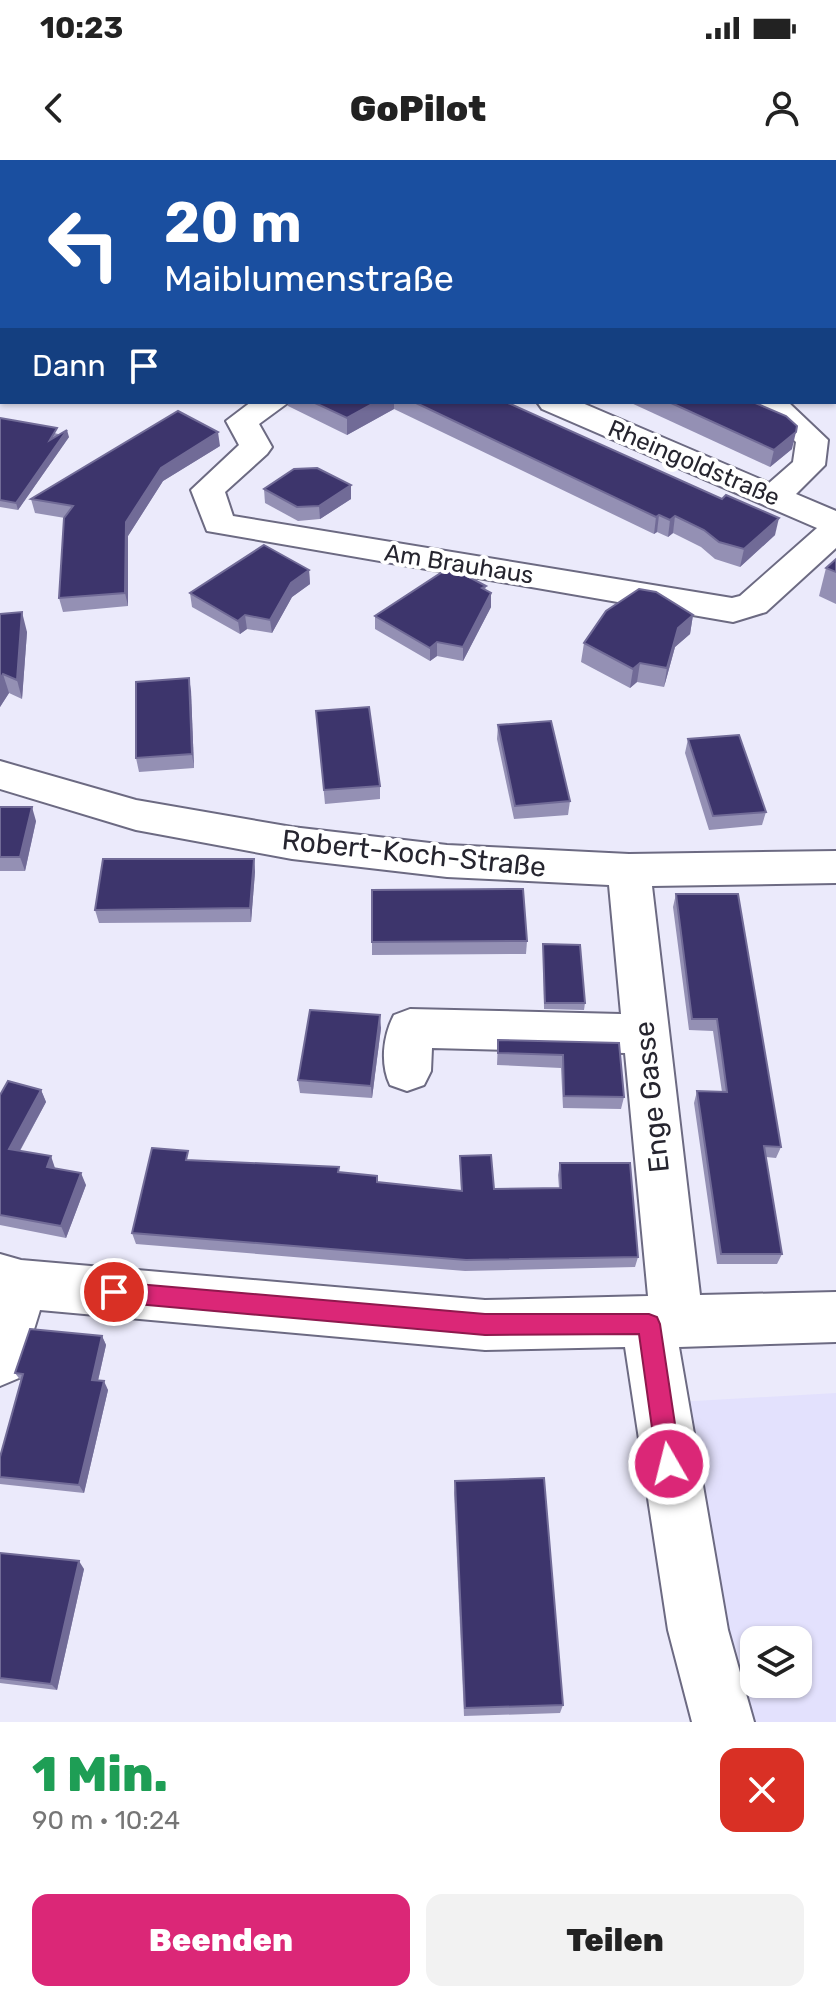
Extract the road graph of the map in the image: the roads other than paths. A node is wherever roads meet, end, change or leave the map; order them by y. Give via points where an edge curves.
1 (270, 404) edge
2 (558, 404) edge
3 (771, 404) edge
4 (773, 497) junction
5 (836, 526) edge
6 (0, 775) edge
7 (836, 867) edge
8 (629, 870) junction
9 (644, 1034) junction
10 (407, 1071) dead end
11 (11, 1281) edge
12 (836, 1317) edge
13 (663, 1323) junction
14 (0, 1360) edge
15 (723, 1722) edge

1 - 5 street, Am Brauhaus via 242,421 256,447 208,490 219,524 733,610 753,604
2 - 4 street, Rheingoldstraße
3 - 4 street via 812,440 809,465
4 - 5 street, Rheingoldstraße
6 - 8 street, Robert-Koch-Straße via 136,815 292,843 447,861
7 - 8 street, Robert-Koch-Straße
8 - 9 street, Enge Gasse
9 - 10 street via 410,1028
9 - 13 street, Enge Gasse
11 - 13 street via 485,1325
11 - 14 street
12 - 13 street
13 - 15 street, Enge Gasse via 673,1491 698,1630

